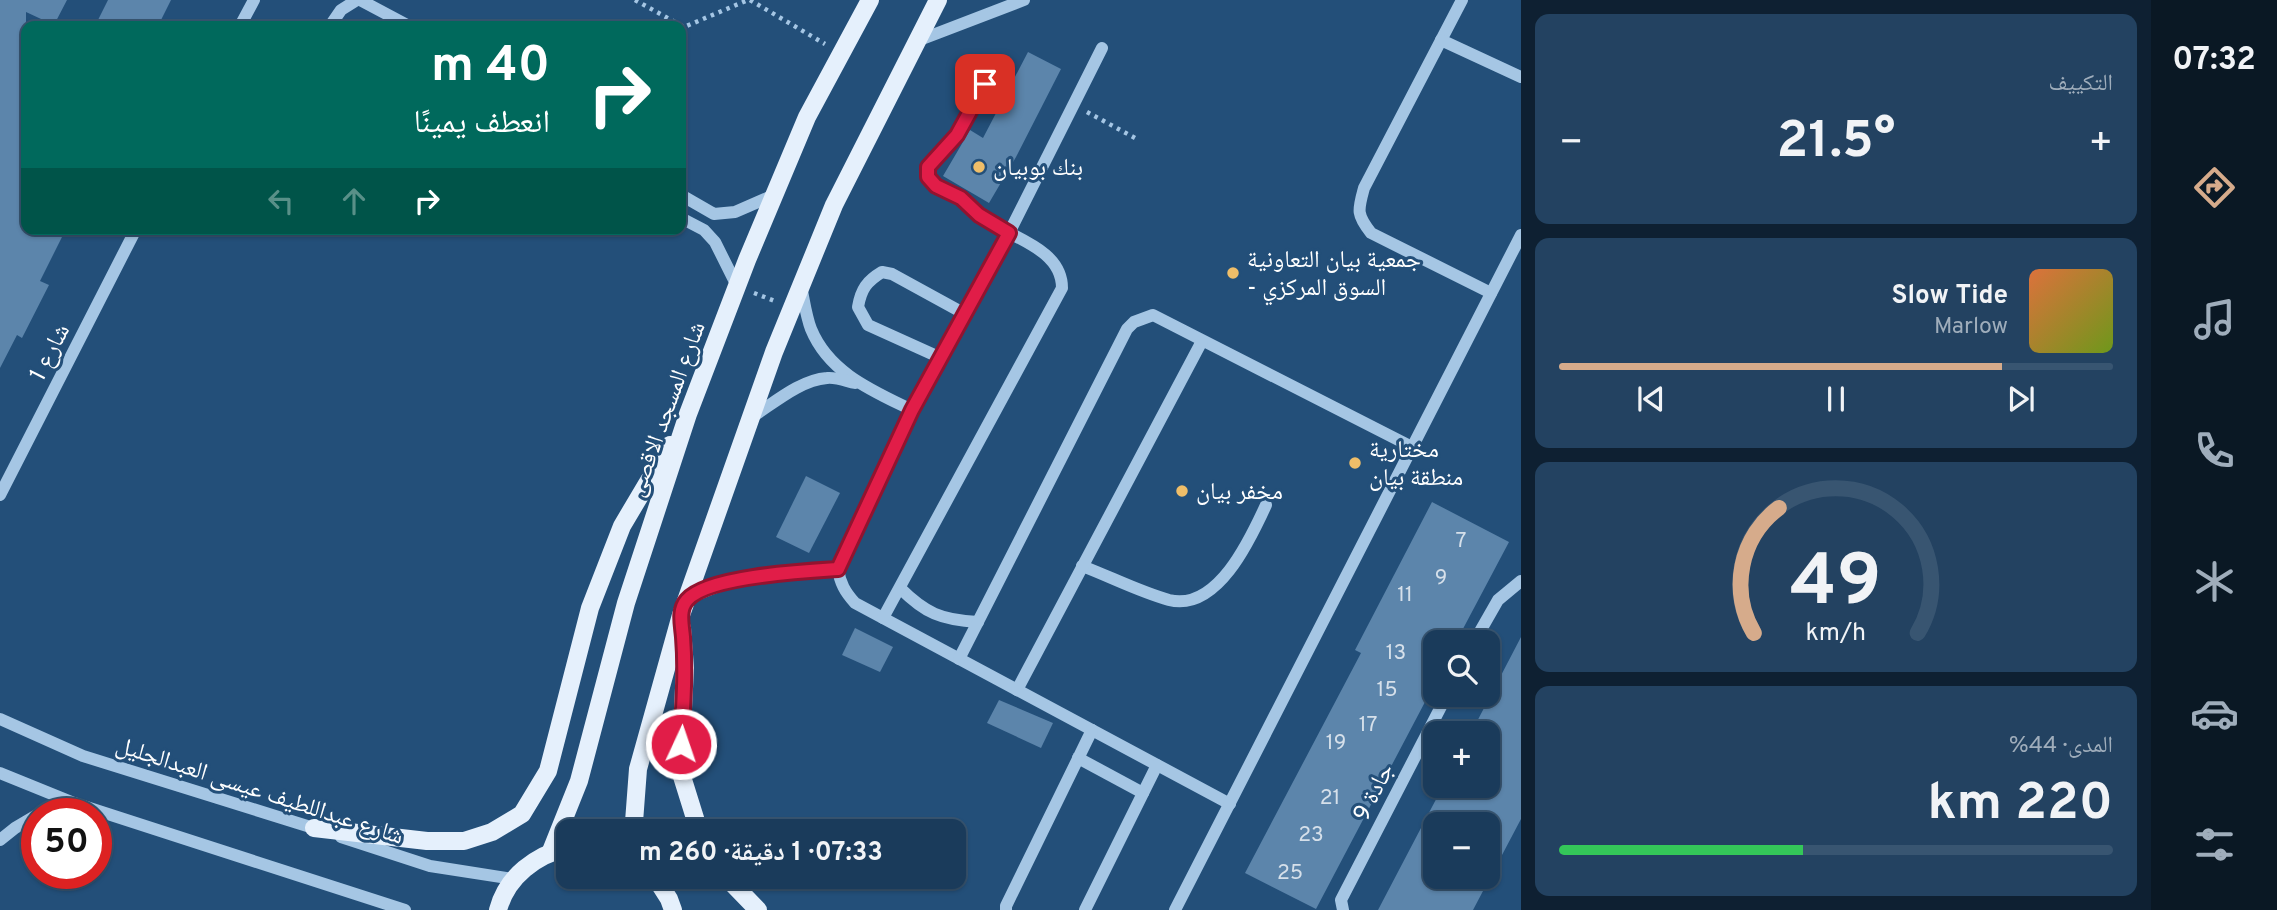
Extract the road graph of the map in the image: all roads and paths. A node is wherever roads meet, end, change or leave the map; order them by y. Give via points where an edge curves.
1 (254, 0) edge
2 (359, 0) edge
3 (635, 0) edge
4 (749, 0) edge
5 (870, 0) edge
6 (938, 0) edge
7 (1005, 0) edge
8 (1024, 0) edge
9 (1462, 0) edge
10 (997, 12) junction
11 (246, 21) edge
12 (333, 21) edge
13 (399, 21) edge
14 (673, 21) edge
15 (686, 26) edge
16 (1441, 40) junction
17 (917, 41) junction
18 (1102, 48) dead end
19 (841, 54) junction
20 (995, 64) dead end
21 (1521, 77) edge
22 (1074, 105) junction
23 (1137, 139) dead end
24 (774, 195) junction
25 (686, 198) edge
26 (686, 220) edge
27 (1009, 233) junction
28 (133, 235) edge
29 (1521, 235) edge
30 (737, 286) junction
31 (801, 286) junction
32 (1491, 293) junction
33 (793, 307) junction
34 (965, 314) junction
35 (1202, 341) junction
36 (941, 358) junction
37 (858, 384) junction
38 (912, 410) junction
39 (688, 414) junction
40 (752, 417) junction
41 (1412, 447) junction
42 (0, 495) edge
43 (1266, 505) dead end
44 (1082, 566) junction
45 (838, 569) junction
46 (1521, 581) edge
47 (900, 587) junction
48 (684, 607) junction
49 (883, 618) junction
50 (978, 622) junction
51 (1481, 630) edge
52 (959, 659) junction
53 (1017, 690) junction
54 (1441, 707) edge
55 (0, 719) edge
56 (1092, 730) junction
57 (1078, 758) junction
58 (1157, 765) junction
59 (0, 773) edge
60 (1143, 793) junction
61 (62, 798) edge
62 (1230, 804) junction
63 (112, 815) edge
64 (568, 819) edge
65 (634, 819) edge
66 (695, 819) edge
67 (21, 824) edge
68 (314, 828) junction
69 (0, 840) edge
70 (556, 851) edge
71 (513, 879) junction
72 (663, 889) edge
73 (738, 889) edge
74 (405, 910) edge
75 (498, 910) edge
76 (673, 910) edge
77 (758, 910) edge
78 (1006, 910) edge
79 (1085, 910) edge
80 (1175, 910) edge
81 (1343, 910) edge

1 - 11 street
2 - 12 street via 341,10
2 - 13 street
3 - 14 path
4 - 15 path
4 - 19 path
5 - 19 main road, شارع المسجد الاقصى
6 - 17 main road
7 - 10 street
8 - 10 street
9 - 16 street
10 - 17 street
16 - 21 street
16 - 32 street via 1364,188 1358,211 1371,233
17 - 31 main road via 834,205
18 - 22 street
19 - 24 main road, شارع المسجد الاقصى via 807,117
20 - 27 street via 957,135 927,172 936,186
22 - 23 path
22 - 27 street
24 - 25 street via 735,212 714,214
24 - 30 main road, شارع المسجد الاقصى
26 - 30 street via 704,229 715,243
27 - 34 street
27 - 47 street via 1056,263 1062,288
28 - 42 street, شارع 1
29 - 32 street
30 - 33 path
30 - 39 main road, شارع المسجد الاقصى
31 - 33 main road
31 - 37 street via 811,329 836,366
32 - 41 street
33 - 40 main road
34 - 36 street
34 - 36 street via 882,272 868,281 860,295 858,307 868,325
35 - 41 street
35 - 44 street
35 - 50 street via 1153,315 1127,330
36 - 38 street
37 - 38 street
37 - 40 street via 818,380
38 - 45 street
39 - 64 main road, شارع المسجد الاقصى via 626,603
39 - 68 main road via 622,526 590,608 548,771 522,814 492,832 464,841
40 - 48 main road
41 - 62 street
43 - 44 street via 1251,539 1217,586 1196,599 1171,601
44 - 53 street
45 - 48 street via 735,579 703,591
45 - 49 street via 845,593
46 - 51 street via 1498,600
47 - 49 street
47 - 50 street via 932,614 951,621
48 - 65 main road via 638,769
48 - 66 main road via 680,769
49 - 52 street
50 - 52 street
52 - 53 street
53 - 56 street
54 - 81 street, جادة 9 via 1341,900
55 - 68 street, شارع عبداللطيف عيسى العبدالجليل via 83,756
56 - 57 street
56 - 58 street
57 - 60 street
57 - 78 street
58 - 60 street
58 - 62 street
59 - 61 street
60 - 79 street
62 - 80 street
63 - 74 street
67 - 69 street
68 - 71 street, شارع عبداللطيف عيسى العبدالجليل via 430,866
70 - 71 main road via 530,863
71 - 75 main road
72 - 76 main road
73 - 77 main road

